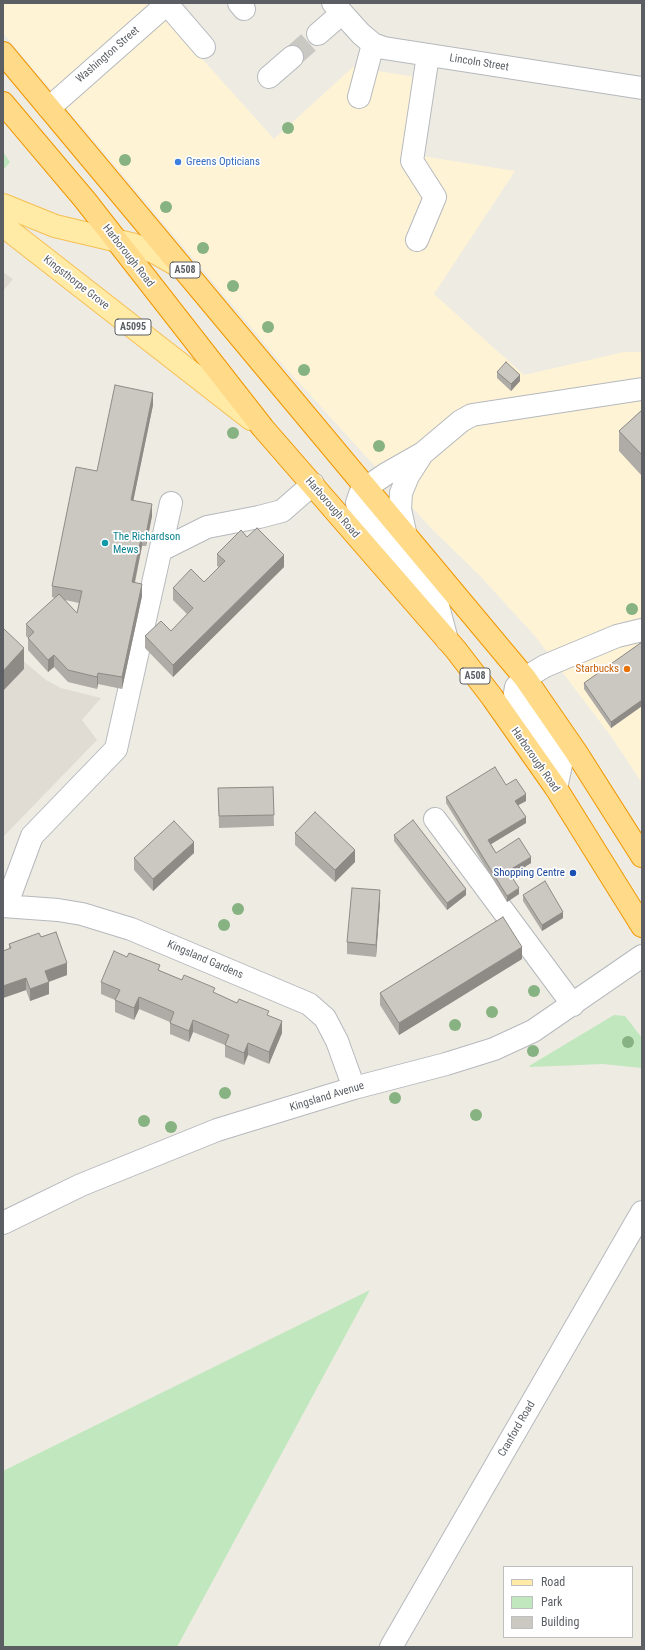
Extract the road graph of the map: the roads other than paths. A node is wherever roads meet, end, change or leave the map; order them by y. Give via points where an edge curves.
1 (167, 3) edge
2 (338, 8) edge
3 (318, 34) tunnel mouth
4 (373, 44) junction
5 (204, 47) dead end
6 (3, 53) edge
7 (428, 55) junction
8 (292, 57) tunnel mouth
9 (269, 77) dead end
10 (642, 88) edge
11 (359, 97) dead end
12 (3, 103) edge
13 (49, 108) junction
14 (3, 205) edge
15 (3, 225) edge
16 (115, 239) junction
17 (417, 240) dead end
18 (183, 268) junction
19 (642, 389) edge
20 (263, 428) junction
21 (423, 453) junction
22 (312, 484) junction
23 (367, 487) junction
24 (171, 503) dead end
25 (405, 532) junction
26 (161, 550) junction
27 (642, 630) edge
28 (447, 640) junction
29 (525, 678) junction
30 (556, 788) junction
31 (435, 819) dead end
32 (642, 856) edge
33 (4, 906) edge
34 (642, 926) edge
35 (642, 956) edge
36 (573, 1005) junction
37 (354, 1088) junction
38 (642, 1212) edge
39 (3, 1223) edge
40 (391, 1647) edge

1 - 5 street
1 - 13 street, Washington Street
2 - 3 street
2 - 4 street, Lincoln Street
4 - 7 street, Lincoln Street
4 - 11 street
6 - 13 highway, A508
7 - 10 street, Lincoln Street
7 - 17 street via 412,161 435,197
8 - 9 street
12 - 16 highway, Harborough Road / A508
13 - 18 highway, A508
14 - 16 main road via 55,226
15 - 20 main road, Kingsthorpe Grove / A5095
16 - 18 main road via 156,253
16 - 20 highway, Harborough Road / A508
18 - 23 highway, A508
19 - 21 street via 472,415
20 - 22 highway, Harborough Road / A508
21 - 23 street
21 - 25 street via 408,476 402,493 400,509
22 - 26 street via 282,511 259,518 207,527
22 - 28 highway, Harborough Road / A508
23 - 25 highway, A508
23 - 28 street via 360,494 357,503 359,510 437,602
24 - 26 street
25 - 29 highway, A508
26 - 33 street via 116,749 32,836
27 - 29 street via 583,648
28 - 30 highway, Harborough Road / A508 via 492,697
29 - 30 street via 516,686 514,693 561,765
29 - 32 highway, A508
30 - 34 highway, Harborough Road / A508
31 - 36 street
33 - 37 street, Kingsland Gardens via 82,914 131,929 310,1004 325,1018 337,1041
35 - 36 street, Kingsland Avenue
36 - 37 street, Kingsland Avenue via 533,1031 494,1049
37 - 39 street, Kingsland Avenue via 217,1130 81,1184
38 - 40 street, Cranford Road

